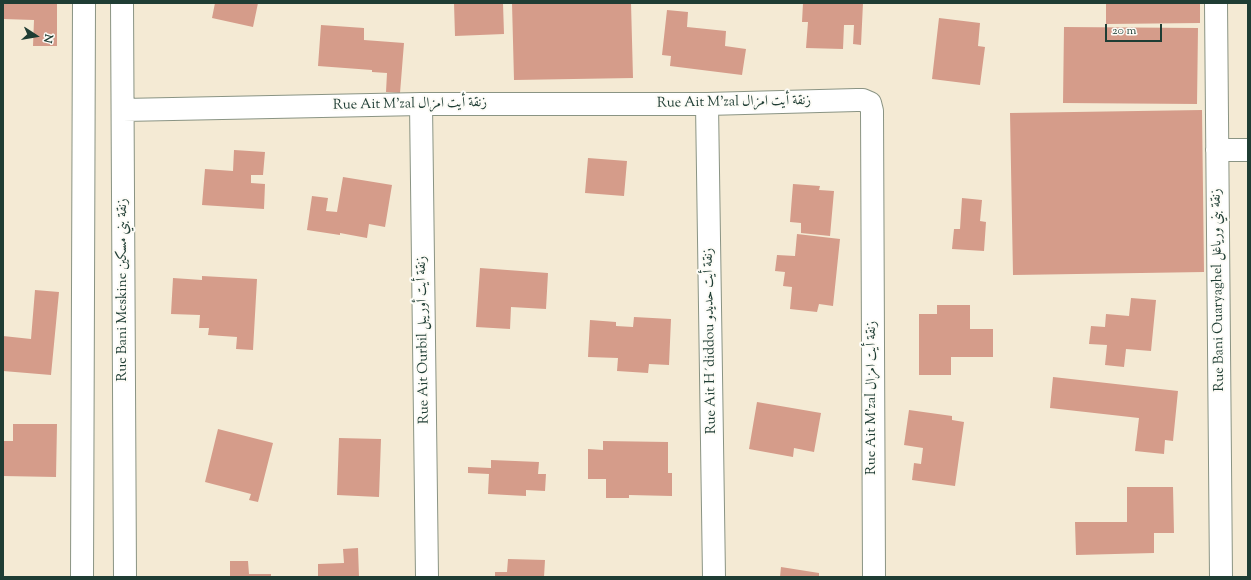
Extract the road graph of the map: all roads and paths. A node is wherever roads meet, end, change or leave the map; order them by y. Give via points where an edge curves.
1 (84, 3) edge
2 (122, 3) edge
3 (1216, 3) edge
4 (421, 104) junction
5 (707, 104) junction
6 (123, 110) junction
7 (1217, 150) junction
8 (1248, 150) edge
9 (82, 577) edge
10 (125, 577) edge
11 (427, 577) edge
12 (714, 577) edge
13 (874, 577) edge
14 (1221, 577) edge

1 - 9 street
2 - 6 street, Rue Bani Meskine زنقة بني مسكين
3 - 7 street, Rue Bani Ouaryaghel زنقة بني ورياغل
4 - 5 street, Rue Ait M'zal زنقة أيت امزال
4 - 6 street, Rue Ait M'zal زنقة أيت امزال
4 - 11 street, Rue Ait Ourbil زنقة أيت أوريبل
5 - 12 street, Rue Ait H´diddou زنقة أيت حديدو
5 - 13 street, Rue Ait M'zal زنقة أيت امزال via 857,100 866,101 872,107
6 - 10 street, Rue Bani Meskine زنقة بني مسكين
7 - 8 street
7 - 14 street, Rue Bani Ouaryaghel زنقة بني ورياغل

